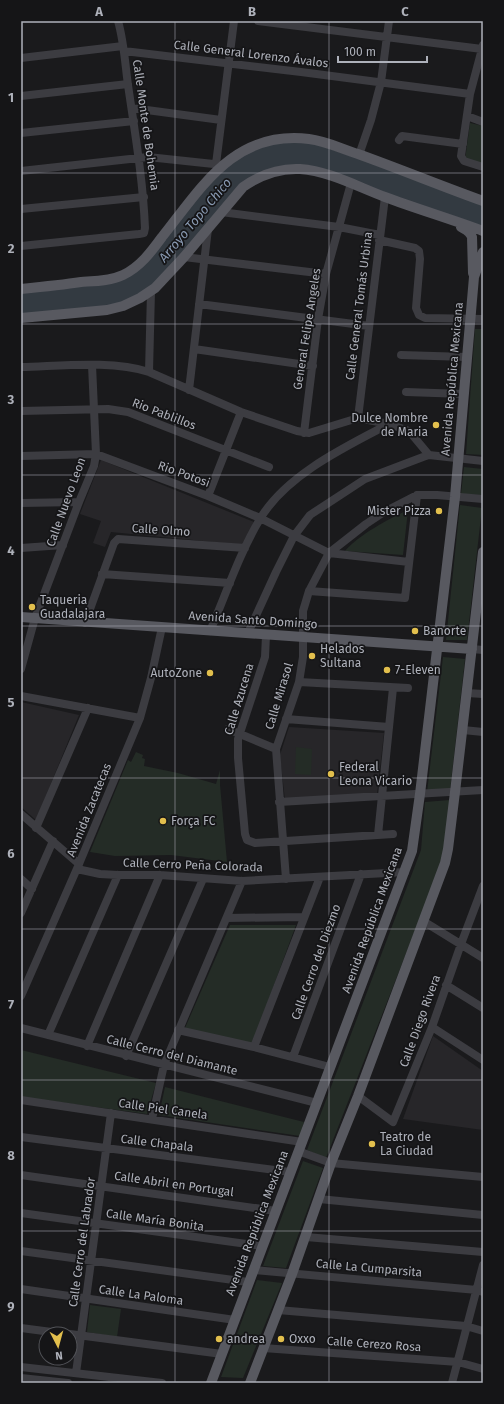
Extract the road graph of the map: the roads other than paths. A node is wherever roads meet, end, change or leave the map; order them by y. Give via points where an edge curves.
1 (118, 21) edge
2 (234, 21) edge
3 (258, 21) edge
4 (389, 21) edge
5 (387, 37) junction
6 (482, 47) edge
7 (124, 49) junction
8 (21, 58) edge
9 (229, 63) junction
10 (479, 78) edge
11 (381, 82) junction
12 (128, 84) junction
13 (470, 94) junction
14 (21, 96) edge
15 (132, 108) junction
16 (467, 116) junction
17 (221, 120) junction
18 (134, 121) junction
19 (483, 122) edge
20 (21, 133) edge
21 (400, 138) dead end
22 (463, 144) junction
23 (359, 155) junction
24 (139, 158) junction
25 (219, 164) junction
26 (483, 167) edge
27 (21, 170) edge
28 (404, 171) junction
29 (350, 183) junction
30 (483, 194) edge
31 (144, 197) junction
32 (386, 197) junction
33 (483, 201) edge
34 (21, 209) edge
35 (221, 212) junction
36 (449, 220) junction
37 (479, 226) edge
38 (339, 227) junction
39 (208, 229) junction
40 (380, 238) junction
41 (21, 246) edge
42 (483, 252) edge
43 (184, 257) junction
44 (204, 259) junction
45 (326, 274) junction
46 (474, 278) junction
47 (21, 289) edge
48 (151, 291) junction
49 (199, 304) junction
50 (21, 318) edge
51 (318, 319) junction
52 (470, 319) junction
53 (483, 320) edge
54 (369, 326) junction
55 (194, 349) junction
56 (401, 355) dead end
57 (467, 357) junction
58 (92, 365) junction
59 (313, 366) junction
60 (21, 367) edge
61 (149, 372) junction
62 (189, 390) junction
63 (406, 392) dead end
64 (464, 394) junction
65 (94, 409) junction
66 (21, 411) edge
67 (241, 412) junction
68 (358, 418) junction
69 (389, 424) junction
70 (304, 433) junction
71 (225, 450) junction
72 (96, 454) junction
73 (429, 455) junction
74 (21, 456) edge
75 (459, 458) junction
76 (483, 461) edge
77 (269, 467) dead end
78 (417, 495) junction
79 (208, 496) junction
80 (455, 497) junction
81 (483, 499) edge
82 (79, 502) junction
83 (21, 503) edge
84 (260, 518) junction
85 (294, 536) junction
86 (63, 545) junction
87 (21, 548) edge
88 (245, 548) junction
89 (483, 552) edge
90 (329, 553) junction
91 (409, 562) junction
92 (102, 574) junction
93 (230, 583) junction
94 (309, 592) junction
95 (21, 617) edge
96 (35, 618) junction
97 (86, 623) junction
98 (162, 627) junction
99 (210, 630) junction
100 (248, 633) junction
101 (266, 635) junction
102 (303, 637) junction
103 (437, 647) junction
104 (472, 649) junction
105 (483, 650) edge
106 (21, 669) edge
107 (298, 682) junction
108 (394, 688) junction
109 (408, 688) dead end
110 (467, 693) junction
111 (483, 694) edge
112 (21, 696) edge
113 (88, 708) junction
114 (140, 718) junction
115 (286, 719) junction
116 (389, 727) junction
117 (228, 729) dead end
118 (463, 730) junction
119 (483, 732) edge
120 (240, 734) junction
121 (276, 749) junction
122 (483, 790) edge
123 (456, 792) junction
124 (420, 794) junction
125 (382, 796) junction
126 (279, 802) junction
127 (21, 814) edge
128 (36, 828) junction
129 (393, 834) dead end
130 (378, 835) junction
131 (53, 841) junction
132 (282, 841) junction
133 (78, 867) junction
134 (405, 872) junction
135 (361, 874) junction
136 (118, 875) junction
137 (160, 875) junction
138 (320, 877) junction
139 (21, 878) edge
140 (203, 878) junction
141 (286, 879) junction
142 (242, 881) junction
143 (483, 886) edge
144 (32, 889) junction
145 (480, 904) edge
146 (21, 914) edge
147 (304, 917) junction
148 (227, 918) junction
149 (423, 921) junction
150 (460, 944) junction
151 (483, 958) edge
152 (446, 985) junction
153 (21, 996) edge
154 (483, 1008) edge
155 (432, 1027) junction
156 (21, 1028) edge
157 (178, 1030) junction
158 (48, 1035) junction
159 (87, 1046) junction
160 (254, 1047) junction
161 (126, 1056) junction
162 (293, 1057) junction
163 (483, 1060) edge
164 (164, 1065) junction
165 (330, 1067) junction
166 (358, 1096) junction
167 (21, 1100) edge
168 (317, 1103) junction
169 (111, 1113) junction
170 (152, 1119) junction
171 (21, 1138) edge
172 (300, 1146) junction
173 (107, 1149) junction
174 (331, 1163) junction
175 (290, 1172) junction
176 (21, 1175) edge
177 (483, 1177) edge
178 (102, 1186) junction
179 (319, 1200) junction
180 (276, 1211) junction
181 (21, 1214) edge
182 (483, 1215) edge
183 (96, 1224) junction
184 (306, 1237) junction
185 (262, 1246) junction
186 (21, 1251) edge
187 (483, 1252) edge
188 (91, 1260) junction
189 (483, 1265) edge
190 (253, 1270) junction
191 (292, 1274) junction
192 (248, 1282) junction
193 (21, 1289) edge
194 (480, 1291) edge
195 (86, 1299) junction
196 (278, 1310) junction
197 (235, 1320) junction
198 (466, 1326) junction
199 (21, 1328) edge
200 (38, 1330) edge
201 (483, 1330) edge
202 (78, 1335) edge
203 (82, 1336) junction
204 (263, 1348) junction
205 (222, 1354) junction
206 (458, 1362) junction
207 (21, 1367) edge
208 (483, 1369) edge
209 (76, 1373) junction
210 (21, 1378) edge
211 (68, 1383) edge
212 (162, 1383) edge
213 (211, 1383) edge
214 (250, 1383) edge
215 (452, 1383) edge

1 - 7 street, Calle Monte de Bohemia
2 - 9 street
3 - 5 street
4 - 5 street
5 - 6 street
5 - 11 street
6 - 10 street
7 - 8 street, Calle General Lorenzo Ávalos
7 - 9 street, Calle General Lorenzo Ávalos
7 - 12 street, Calle Monte de Bohemia
9 - 11 street, Calle General Lorenzo Ávalos
9 - 17 street
10 - 13 street
11 - 13 street, Calle General Lorenzo Ávalos
11 - 23 street
12 - 14 street
12 - 15 street, Calle Monte de Bohemia
13 - 16 street
15 - 17 street
15 - 18 street, Calle Monte de Bohemia
16 - 19 street
16 - 22 street
17 - 25 street
18 - 20 street
18 - 24 street, Calle Monte de Bohemia
21 - 22 street
22 - 26 street via 463,160
23 - 25 main road via 317,140 285,139 250,147
23 - 28 main road
24 - 25 street
24 - 27 street
24 - 31 street, Calle Monte de Bohemia
25 - 47 main road via 143,261 123,275 107,280
28 - 30 main road via 441,179
28 - 33 main road
29 - 32 main road
29 - 35 main road via 314,171 276,171 243,187
29 - 38 street, General Felipe Angeles
31 - 34 street
31 - 41 street, Calle Monte de Bohemia via 144,233
32 - 36 main road
32 - 40 street, Calle General Tomás Urbina
35 - 38 street
35 - 39 main road
36 - 37 main road
36 - 46 main road via 471,233
38 - 40 street
38 - 45 street, General Felipe Angeles
39 - 43 main road
39 - 44 street
40 - 52 street via 419,251 416,308 419,316
40 - 54 street, Calle General Tomás Urbina
42 - 46 main road, Avenida República Mexicana
43 - 44 street
43 - 48 main road
44 - 45 street
44 - 49 street
45 - 51 street, General Felipe Angeles
46 - 52 main road, Avenida República Mexicana
48 - 50 main road via 123,306 107,310
48 - 61 street
49 - 51 street
49 - 55 street
51 - 54 street
51 - 59 street, General Felipe Angeles
52 - 53 street
52 - 57 main road, Avenida República Mexicana
54 - 68 street, Calle General Tomás Urbina
55 - 59 street
55 - 62 street
56 - 57 street
57 - 64 main road, Avenida República Mexicana
58 - 60 street
58 - 61 street via 135,367
58 - 65 street, Calle Nuevo Leon
59 - 70 street, General Felipe Angeles
61 - 62 street
62 - 67 street
63 - 64 street
64 - 75 main road, Avenida República Mexicana
65 - 66 street, Rio Pablillos
65 - 71 street, Rio Pablillos via 128,412
65 - 72 street, Calle Nuevo Leon
67 - 70 street
67 - 71 street
68 - 69 street
68 - 70 street
69 - 73 street via 409,432
69 - 84 street via 334,453 290,484
71 - 77 street, Rio Pablillos
71 - 79 street
72 - 74 street, Rio Potosi
72 - 79 street, Rio Potosi
72 - 82 street, Calle Nuevo Leon via 94,466
73 - 75 street
73 - 85 street via 377,474 353,486 310,515
75 - 76 street
75 - 80 main road, Avenida República Mexicana
78 - 80 street, Calle Mirasol
78 - 90 street, Calle Mirasol via 384,512
78 - 91 street
79 - 84 street, Rio Potosi
80 - 81 street, Calle Mirasol
80 - 103 main road, Avenida República Mexicana
82 - 83 street
82 - 86 street, Calle Nuevo Leon
84 - 85 street, Rio Potosi
84 - 88 street
85 - 90 street, Rio Potosi
85 - 100 street
86 - 87 street
86 - 96 street, Calle Nuevo Leon
88 - 92 street, Calle Olmo via 118,539
88 - 93 street
89 - 104 main road
90 - 91 street, Rio Potosi
90 - 94 street, Calle Mirasol
91 - 94 street via 405,598
92 - 93 street
92 - 97 street, Calle Olmo
93 - 99 street
94 - 102 street, Calle Mirasol via 303,611
95 - 96 main road, Avenida Santo Domingo
96 - 97 main road, Avenida Santo Domingo
96 - 106 street, Calle Nuevo Leon
97 - 98 main road, Avenida Santo Domingo
98 - 99 main road, Avenida Santo Domingo
98 - 114 street, Avenida Zacatecas via 152,678
99 - 100 main road, Avenida Santo Domingo
100 - 101 main road, Avenida Santo Domingo
101 - 102 main road, Avenida Santo Domingo
101 - 120 street, Calle Azucena via 264,661
102 - 103 main road, Avenida Santo Domingo
102 - 107 street, Calle Mirasol via 303,657
103 - 104 main road, Avenida Santo Domingo
103 - 124 main road, Avenida República Mexicana
104 - 105 street, Avenida Santo Domingo
104 - 110 main road
107 - 108 street
107 - 115 street, Calle Mirasol
108 - 109 street
108 - 116 street
110 - 111 street
110 - 118 main road
112 - 113 street
113 - 114 street
113 - 128 street
114 - 133 street, Avenida Zacatecas
115 - 116 street
115 - 121 street, Calle Mirasol
116 - 125 street
117 - 120 street
118 - 119 street
118 - 123 main road
120 - 121 street
120 - 132 street, Calle Azucena via 238,758 246,837 255,843
121 - 126 street, Calle Mirasol
122 - 123 street
123 - 124 street
123 - 149 main road via 447,857
124 - 125 street
124 - 134 main road, Avenida República Mexicana via 412,851
125 - 126 street
125 - 130 street
126 - 132 street, Calle Mirasol
127 - 128 street
128 - 131 street
129 - 130 street
130 - 132 street
131 - 133 street
131 - 144 street
132 - 141 street, Calle Mirasol
133 - 136 street, Calle Cerro Peña Colorada via 100,874
133 - 153 street, Avenida Zacatecas
134 - 135 street, Calle Cerro Peña Colorada
134 - 165 main road, Avenida República Mexicana
135 - 138 street, Calle Cerro Peña Colorada
135 - 162 street, Calle Cerro del Diezmo
136 - 137 street, Calle Cerro Peña Colorada
136 - 158 street
137 - 140 street, Calle Cerro Peña Colorada
137 - 159 street
138 - 141 street, Calle Cerro Peña Colorada
138 - 147 street
139 - 144 street
140 - 142 street, Calle Cerro Peña Colorada
140 - 161 street
141 - 142 street, Calle Cerro Peña Colorada
142 - 148 street
143 - 145 street, Calle Diego Rivera
144 - 146 street
145 - 150 street, Calle Diego Rivera
147 - 148 street
147 - 160 street
148 - 157 street
149 - 150 street
149 - 166 main road
150 - 151 street
150 - 152 street, Calle Diego Rivera
152 - 154 street
152 - 155 street, Calle Diego Rivera
155 - 163 street
155 - 166 street, Calle Diego Rivera via 393,1122
156 - 158 street, Calle Cerro del Diamante
157 - 160 street
157 - 164 street
158 - 159 street, Calle Cerro del Diamante
159 - 161 street, Calle Cerro del Diamante
160 - 162 street
161 - 164 street, Calle Cerro del Diamante
162 - 165 street
164 - 168 street, Calle Cerro del Diamante
164 - 170 street
165 - 168 main road, Avenida República Mexicana
166 - 174 main road
167 - 169 street, Calle Piel Canela
168 - 172 main road, Avenida República Mexicana
169 - 170 street, Calle Piel Canela
169 - 173 street, Calle Cerro del Labrador
170 - 172 street, Calle Piel Canela
171 - 173 street, Calle Chapala
172 - 174 street
172 - 175 main road, Avenida República Mexicana
173 - 175 street, Calle Chapala
173 - 178 street, Calle Cerro del Labrador
174 - 177 street
174 - 179 main road
175 - 180 main road, Avenida República Mexicana
176 - 178 street, Calle Abril en Portugal
178 - 180 street, Calle Abril en Portugal
178 - 183 street, Calle Cerro del Labrador
179 - 182 street
179 - 184 main road
180 - 185 main road, Avenida República Mexicana
181 - 183 street, Calle María Bonita
183 - 185 street, Calle María Bonita
183 - 188 street, Calle Cerro del Labrador
184 - 187 street
184 - 191 main road
185 - 190 main road, Avenida República Mexicana
186 - 188 street
188 - 192 street
188 - 195 street, Calle Cerro del Labrador
189 - 194 street
190 - 191 street, Calle La Cumparsita
190 - 192 main road, Avenida República Mexicana
191 - 194 street, Calle La Cumparsita
191 - 196 main road
192 - 197 main road, Avenida República Mexicana
193 - 195 street, Calle La Paloma
194 - 198 street
195 - 197 street, Calle La Paloma
195 - 203 street, Calle Cerro del Labrador
196 - 198 street
196 - 204 main road
197 - 205 main road, Avenida República Mexicana
198 - 201 street
198 - 206 street
199 - 200 street
202 - 203 street
203 - 205 street
203 - 209 street, Calle Cerro del Labrador
204 - 206 street, Calle Cerezo Rosa
204 - 214 main road
205 - 213 main road, Avenida República Mexicana
206 - 208 street, Calle Cerezo Rosa
206 - 215 street
207 - 209 street
209 - 212 street
210 - 211 street

